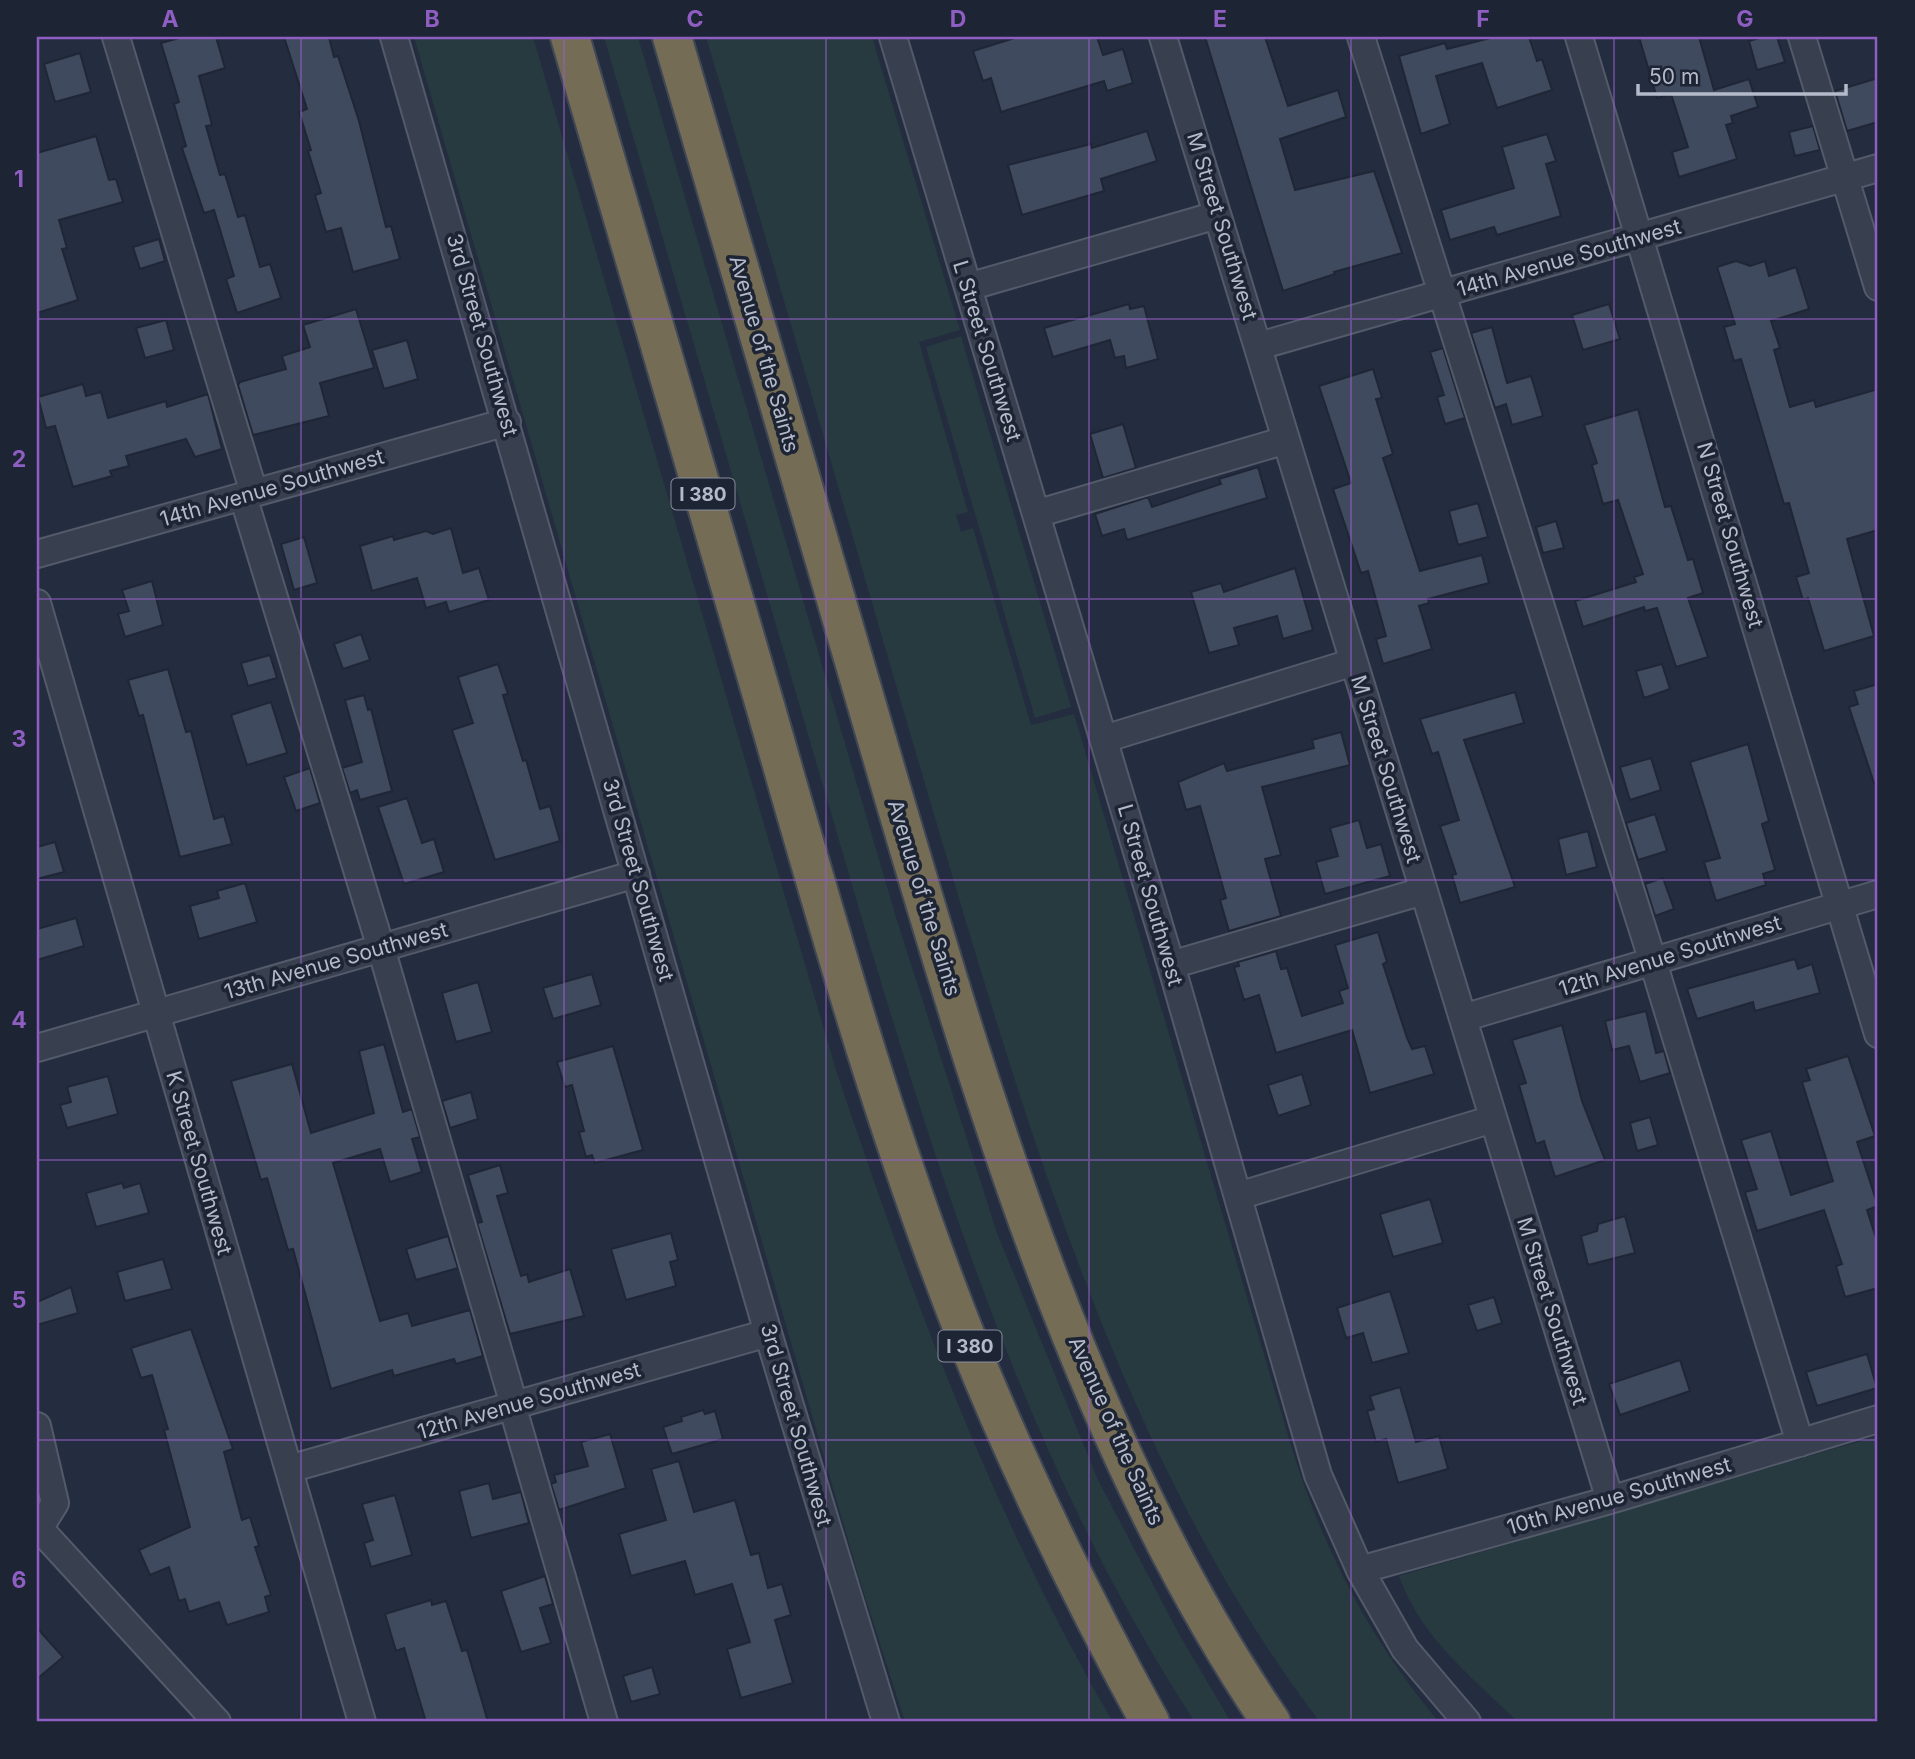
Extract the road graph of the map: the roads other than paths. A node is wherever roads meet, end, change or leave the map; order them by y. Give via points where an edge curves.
1 (116, 37) edge
2 (394, 37) edge
3 (570, 37) edge
4 (671, 37) edge
5 (893, 37) edge
6 (1163, 37) edge
7 (1361, 37) edge
8 (1579, 37) edge
9 (1802, 37) edge
10 (1878, 168) edge
11 (1845, 178) junction
12 (1217, 215) junction
13 (1641, 237) junction
14 (1878, 286) edge
15 (968, 287) junction
16 (1440, 295) junction
17 (1259, 346) junction
18 (507, 422) junction
19 (1286, 440) junction
20 (248, 495) junction
21 (1036, 514) junction
22 (37, 554) edge
23 (37, 603) edge
24 (1354, 662) junction
25 (1104, 739) junction
26 (636, 874) junction
27 (1423, 891) junction
28 (1878, 894) edge
29 (1839, 906) junction
30 (381, 948) junction
31 (1653, 962) junction
32 (1171, 965) junction
33 (154, 1013) junction
34 (1463, 1018) junction
35 (1878, 1034) edge
36 (37, 1048) edge
37 (1493, 1119) junction
38 (1238, 1196) junction
39 (768, 1333) junction
40 (513, 1405) junction
41 (1878, 1419) edge
42 (37, 1426) edge
43 (1800, 1443) junction
44 (289, 1469) junction
45 (1609, 1500) junction
46 (38, 1529) edge
47 (1360, 1570) junction
48 (218, 1722) edge
49 (362, 1722) edge
50 (604, 1722) edge
51 (886, 1722) edge
52 (1150, 1722) edge
53 (1271, 1722) edge
54 (1467, 1722) edge

1 - 20 street
2 - 18 street, 3rd Street Southwest
3 - 52 highway, I 380 via 836,951 915,1195 1013,1448 1063,1558
4 - 53 highway, Avenue of the Saints via 930,920 1011,1170 1090,1379 1150,1508 1211,1625
5 - 15 street, L Street Southwest
6 - 12 street, M Street Southwest
7 - 16 street
8 - 13 street, N Street Southwest
9 - 11 street
10 - 11 street, 14th Avenue Southwest
11 - 13 street, 14th Avenue Southwest
11 - 14 street
12 - 15 street
12 - 17 street, M Street Southwest
13 - 16 street, 14th Avenue Southwest
13 - 29 street, N Street Southwest
15 - 21 street, L Street Southwest
16 - 17 street, 14th Avenue Southwest
16 - 31 street
17 - 19 street, M Street Southwest
18 - 20 street, 14th Avenue Southwest
18 - 26 street, 3rd Street Southwest
19 - 21 street
19 - 24 street, M Street Southwest
20 - 22 street, 14th Avenue Southwest
20 - 30 street
21 - 25 street, L Street Southwest
23 - 33 street, K Street Southwest
24 - 25 street
24 - 27 street, M Street Southwest
25 - 32 street, L Street Southwest
26 - 30 street, 13th Avenue Southwest
26 - 39 street, 3rd Street Southwest
27 - 32 street
27 - 34 street, M Street Southwest
28 - 29 street, 12th Avenue Southwest
29 - 31 street, 12th Avenue Southwest
29 - 35 street, N Street Southwest
30 - 33 street, 13th Avenue Southwest
30 - 40 street
31 - 34 street, 12th Avenue Southwest
31 - 43 street
32 - 38 street, L Street Southwest
33 - 36 street, 13th Avenue Southwest
33 - 44 street, K Street Southwest
34 - 37 street, M Street Southwest
37 - 38 street
37 - 45 street, M Street Southwest
38 - 47 street, L Street Southwest via 1318,1475
39 - 40 street, 12th Avenue Southwest
39 - 51 street, 3rd Street Southwest
40 - 44 street, 12th Avenue Southwest
40 - 50 street
41 - 43 street, 10th Avenue Southwest
42 - 46 street via 55,1503
43 - 45 street, 10th Avenue Southwest
44 - 49 street, K Street Southwest
45 - 47 street, 10th Avenue Southwest
46 - 48 street
47 - 54 street, L Street Southwest via 1405,1649

